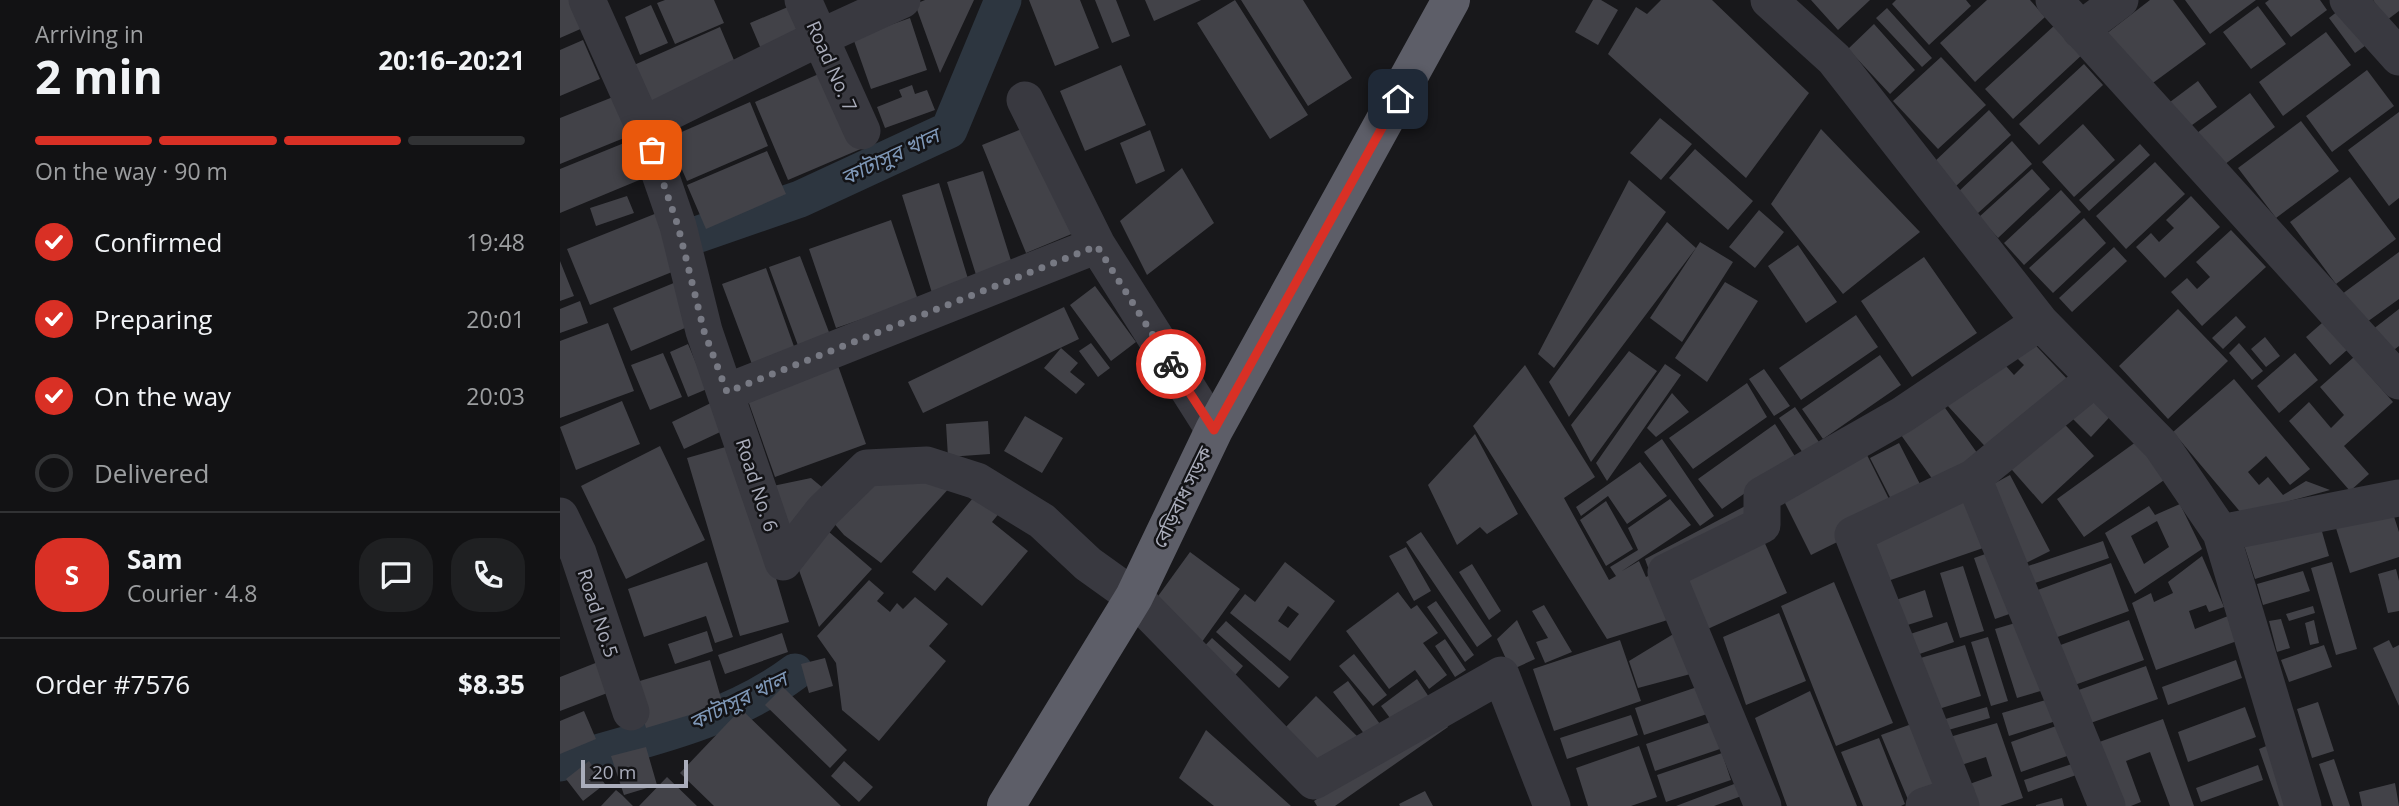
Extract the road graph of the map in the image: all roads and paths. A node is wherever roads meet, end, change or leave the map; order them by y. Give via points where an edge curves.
1 (587, 0) edge
2 (803, 0) edge
3 (902, 0) edge
4 (1451, 0) edge
5 (1769, 0) edge
6 (2054, 0) edge
7 (2120, 0) edge
8 (2348, 0) edge
9 (2080, 30) junction
10 (819, 38) junction
11 (2399, 57) edge
12 (1025, 100) dead end
13 (643, 125) junction
14 (862, 131) dead end
15 (1097, 246) junction
16 (2040, 322) junction
17 (2095, 378) junction
18 (2399, 381) edge
19 (727, 392) junction
20 (1214, 430) junction
21 (1973, 478) junction
22 (2399, 498) edge
23 (560, 516) edge
24 (2221, 533) junction
25 (1134, 597) junction
26 (631, 712) dead end
27 (1948, 802) edge
28 (1006, 806) edge
29 (1552, 806) edge
30 (1763, 806) edge
31 (2108, 806) edge
32 (2303, 806) edge

1 - 13 street, Road No. 6
2 - 10 street, Road No. 7
3 - 10 street
4 - 20 highway, বেড়িবাধ সড়ক
5 - 16 street via 1834,59
6 - 9 street
7 - 9 street
8 - 11 street
9 - 18 street
10 - 13 street
10 - 14 street, Road No. 7
12 - 15 street
13 - 19 street, Road No. 6 via 678,226 704,331
15 - 19 street
15 - 20 street
16 - 17 street
16 - 30 street via 1902,415 1762,495 1762,525 1666,572
17 - 21 street
17 - 24 street via 2161,445
19 - 25 street, Road No. 6 via 783,562 823,511 867,468 927,465 977,481 1042,521 1088,564
20 - 25 highway, বেড়িবাধ সড়ক
21 - 27 street via 1853,535
21 - 31 street
22 - 24 street
23 - 26 street, Road No.5 via 578,554
24 - 32 street
25 - 28 highway, বেড়িবাধ সড়ক
25 - 29 street via 1314,781 1501,675

